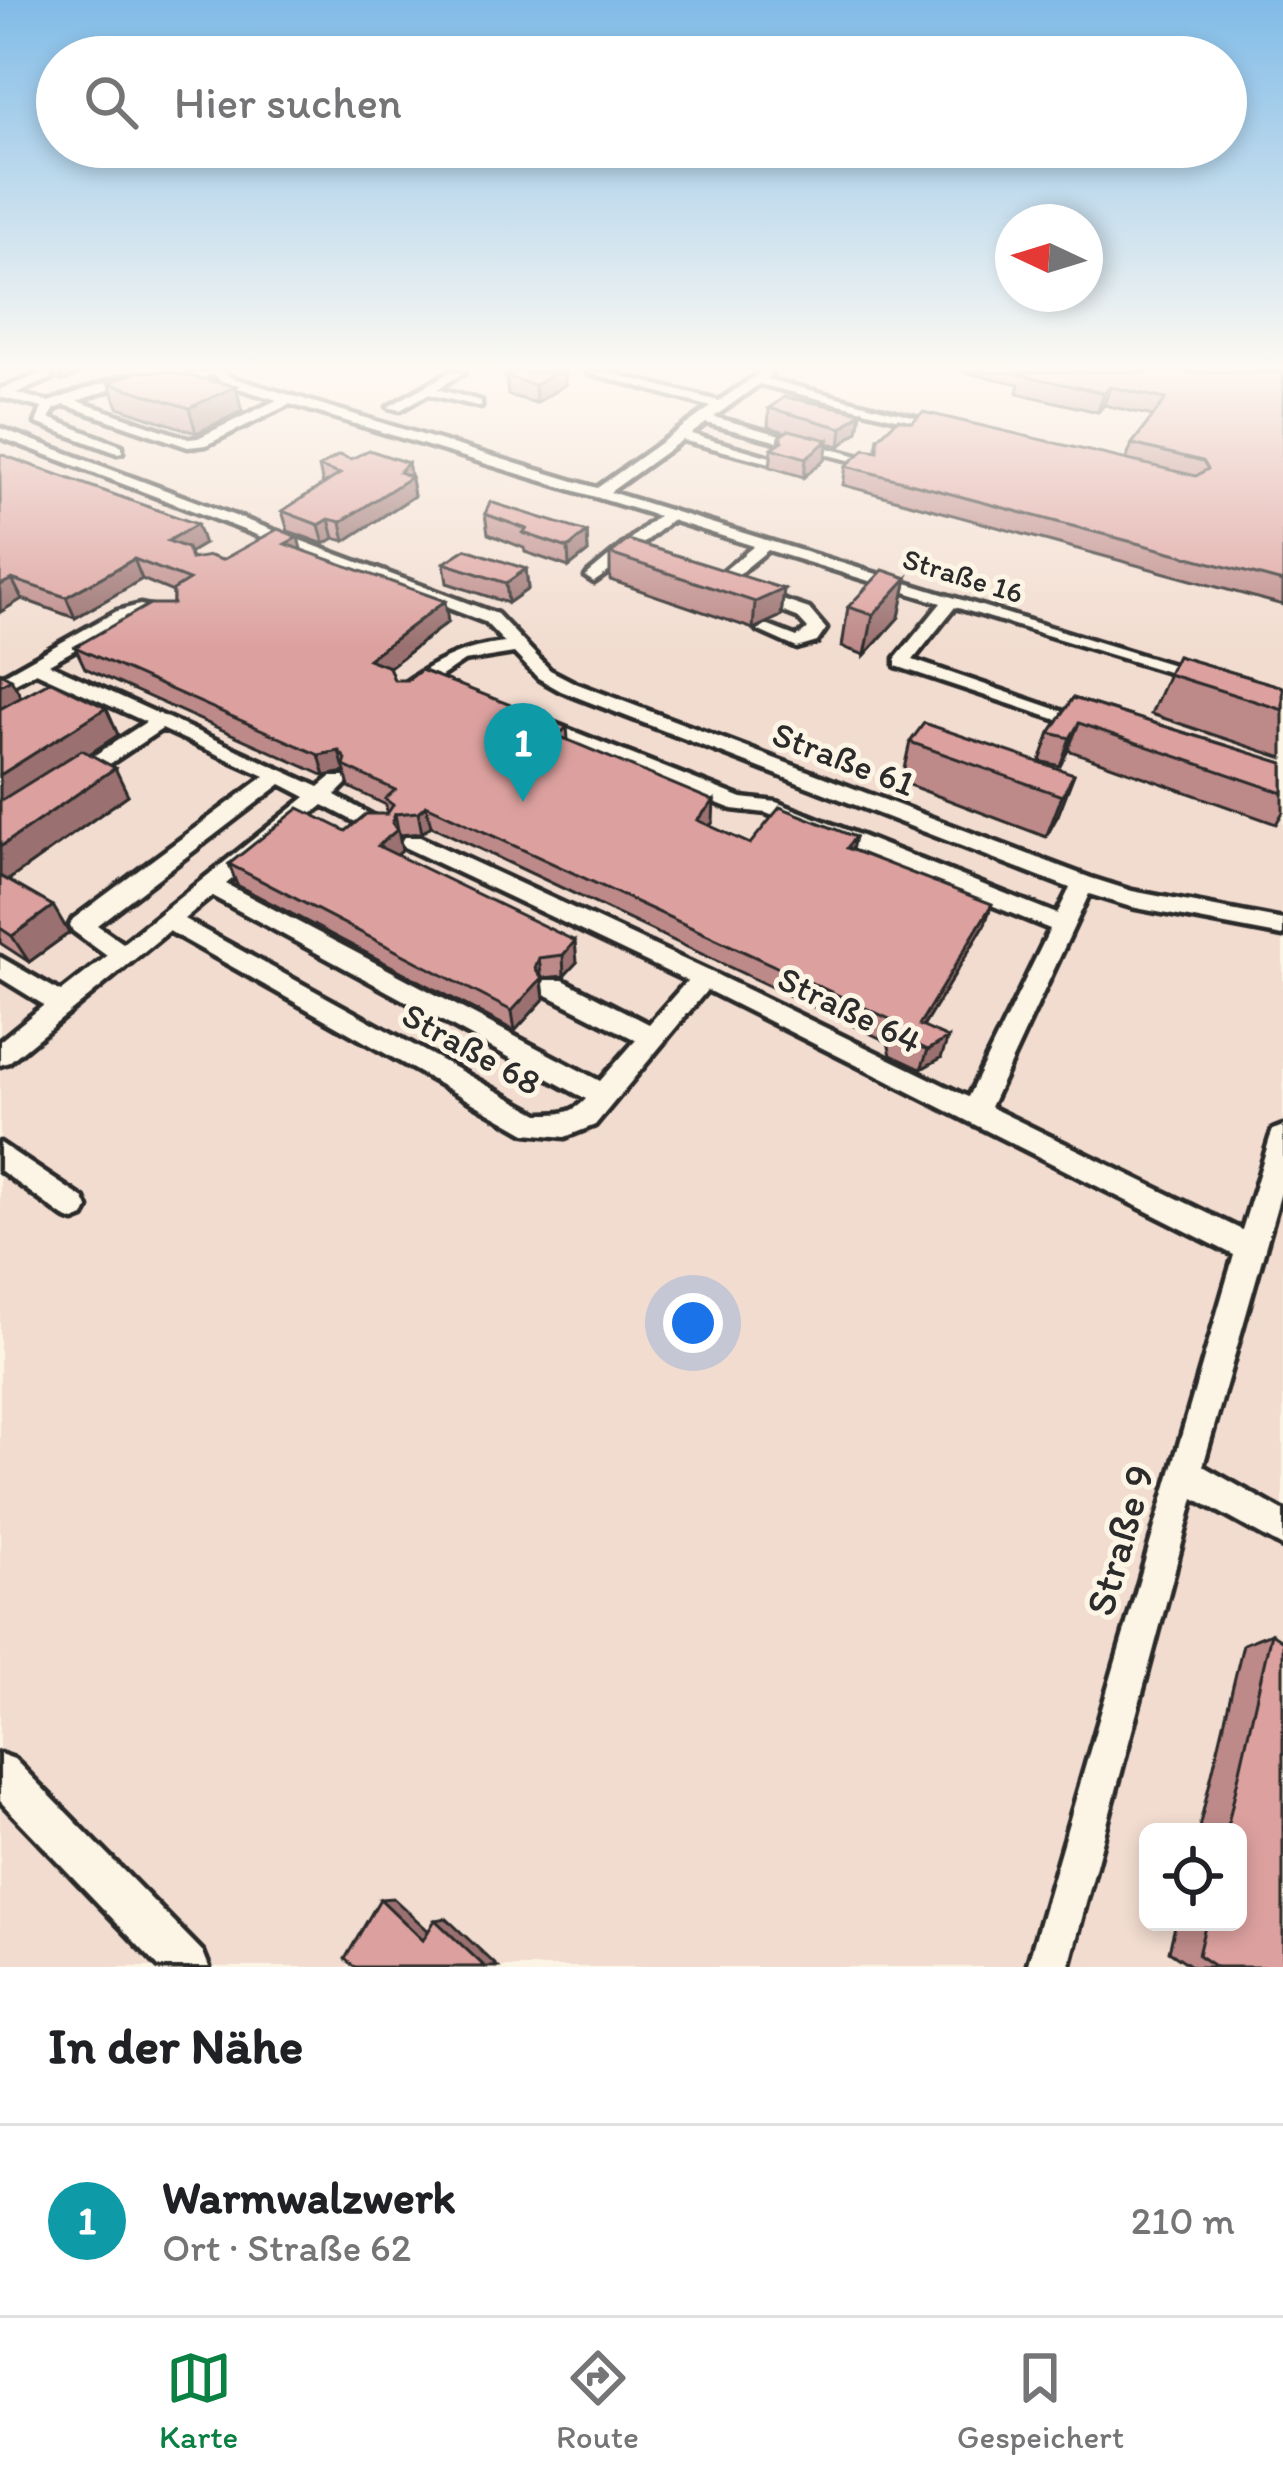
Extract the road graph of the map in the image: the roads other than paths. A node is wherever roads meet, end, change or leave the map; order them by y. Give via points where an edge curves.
1 (90, 464) edge
2 (503, 464) edge
3 (641, 464) edge
4 (599, 493) junction
5 (668, 515) junction
6 (270, 535) junction
7 (254, 544) edge
8 (766, 544) junction
9 (328, 555) junction
10 (621, 555) junction
11 (659, 566) edge
12 (306, 570) edge
13 (594, 577) dead end
14 (698, 578) edge
15 (403, 582) junction
16 (717, 583) junction
17 (382, 597) edge
18 (951, 601) junction
19 (171, 617) edge
20 (766, 630) dead end
21 (519, 648) junction
22 (36, 664) junction
23 (1220, 682) edge
24 (0, 685) edge
25 (81, 685) junction
26 (423, 686) edge
27 (61, 697) edge
28 (528, 720) edge
29 (160, 721) junction
30 (1114, 731) edge
31 (280, 775) junction
32 (797, 775) junction
33 (329, 788) junction
34 (53, 791) edge
35 (769, 807) junction
36 (382, 827) edge
37 (412, 842) dead end
38 (1083, 884) junction
39 (210, 885) junction
40 (168, 920) junction
41 (1063, 925) junction
42 (1283, 928) edge
43 (126, 957) junction
44 (0, 966) edge
45 (704, 978) junction
46 (554, 988) dead end
47 (63, 1005) junction
48 (654, 1038) junction
49 (0, 1055) edge
50 (604, 1096) junction
51 (975, 1110) junction
52 (1283, 1138) edge
53 (0, 1155) edge
54 (74, 1208) dead end
55 (1252, 1249) junction
56 (1184, 1474) junction
57 (1283, 1531) edge
58 (0, 1773) edge
59 (188, 1967) edge
60 (1048, 1967) edge

1 - 6 street, Straße 61
2 - 4 street, Straße 16
3 - 4 street
4 - 5 street, Straße 16
5 - 8 street, Straße 16
5 - 10 street
6 - 7 street
6 - 9 street, Straße 61
8 - 16 street
8 - 18 street, Straße 16
9 - 12 street
9 - 15 street, Straße 61
10 - 11 street
10 - 13 street
14 - 16 street
15 - 17 street
15 - 21 street, Straße 61 via 491,618
16 - 20 street via 803,613 817,629 797,643
18 - 23 street, Straße 16
18 - 30 street via 902,662
19 - 22 street via 123,615
21 - 26 street via 451,657
21 - 32 street, Straße 61 via 568,686
22 - 24 street
22 - 25 street
25 - 27 street
25 - 29 street
28 - 35 street via 739,804
29 - 31 street
29 - 34 street
31 - 33 street
31 - 43 street via 81,925
32 - 35 street
32 - 38 street, Straße 61
33 - 36 street
33 - 39 street via 268,849
35 - 41 street
37 - 45 street, Straße 64
38 - 41 street
38 - 42 street, Straße 61
39 - 40 street
39 - 50 street
40 - 43 street
40 - 50 street, Straße 68 via 535,1125 565,1126
41 - 51 street
43 - 47 street
44 - 47 street
45 - 48 street, Straße 68
45 - 51 street, Straße 64
46 - 48 street
47 - 49 street
48 - 50 street, Straße 68
51 - 55 street, Straße 64
52 - 55 street, Straße 9
53 - 54 street
55 - 56 street, Straße 9
56 - 57 street
56 - 60 street, Straße 9
58 - 59 street

